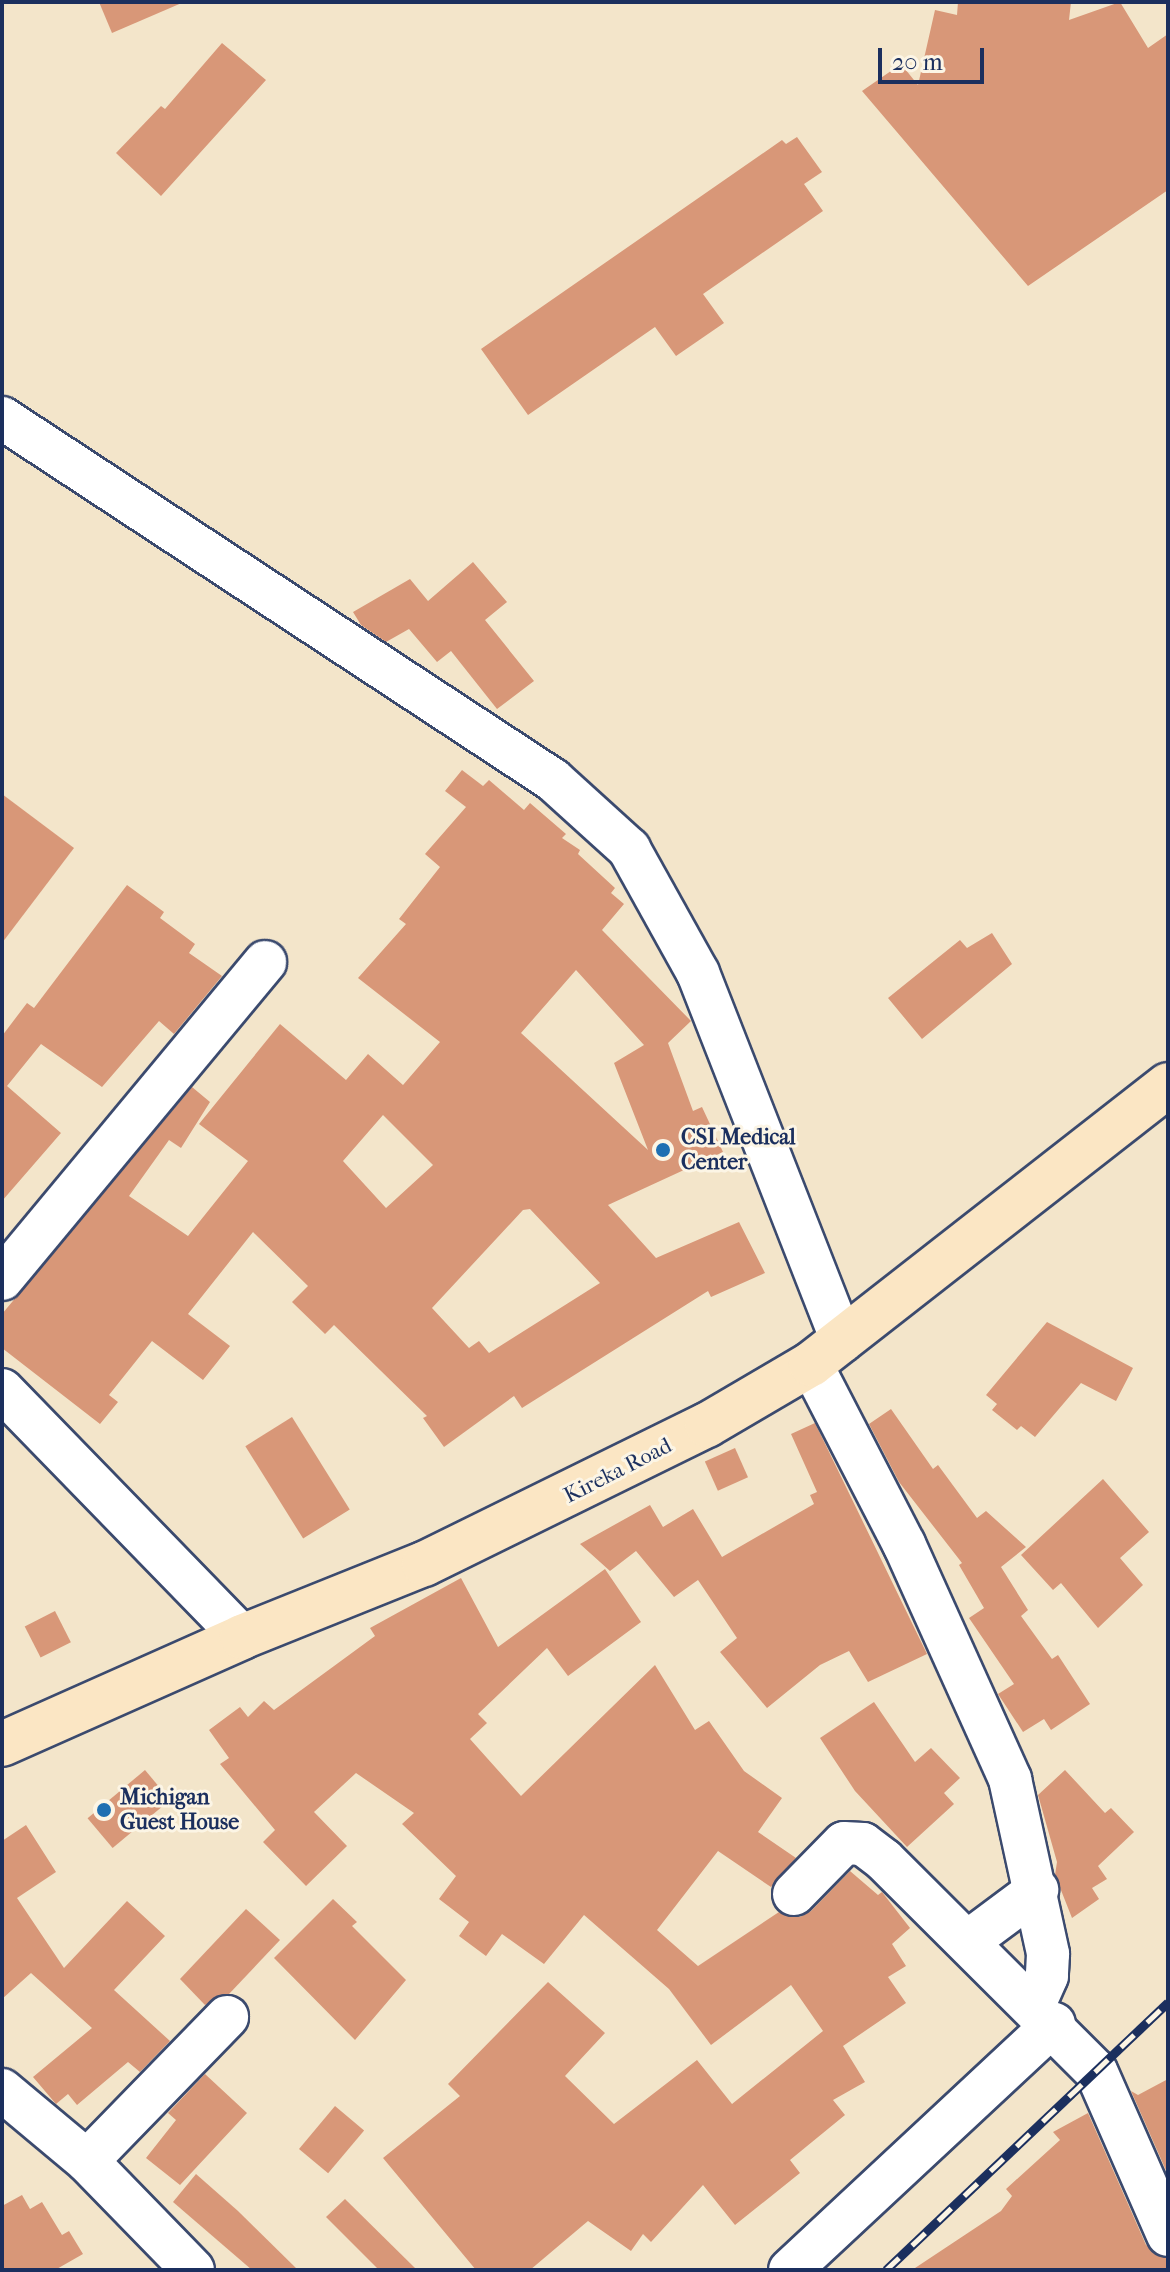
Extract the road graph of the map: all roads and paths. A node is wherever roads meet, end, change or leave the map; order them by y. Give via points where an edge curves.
1 (2, 418) edge
2 (265, 962) dead end
3 (1168, 1085) edge
4 (2, 1279) edge
5 (827, 1352) junction
6 (2, 1390) edge
7 (242, 1637) junction
8 (2, 1744) edge
9 (1037, 1890) junction
10 (794, 1894) dead end
11 (970, 1940) junction
12 (1044, 2015) junction
13 (227, 2017) dead end
14 (2, 2090) edge
15 (87, 2161) junction
16 (1168, 2235) edge
17 (193, 2270) edge
18 (790, 2270) edge

1 - 5 street via 553,780 629,849 698,973
2 - 4 street
3 - 5 main road, Kireka Road
5 - 7 main road, Kireka Road via 573,1495 424,1564
5 - 9 street via 898,1532 1010,1779
6 - 7 street
7 - 8 main road, Kireka Road
9 - 11 street
9 - 12 street via 1048,1954
10 - 11 street via 844,1843 854,1841 884,1860
11 - 12 street
12 - 16 street via 1096,2071
12 - 18 street
13 - 15 street
14 - 15 street
15 - 17 street

